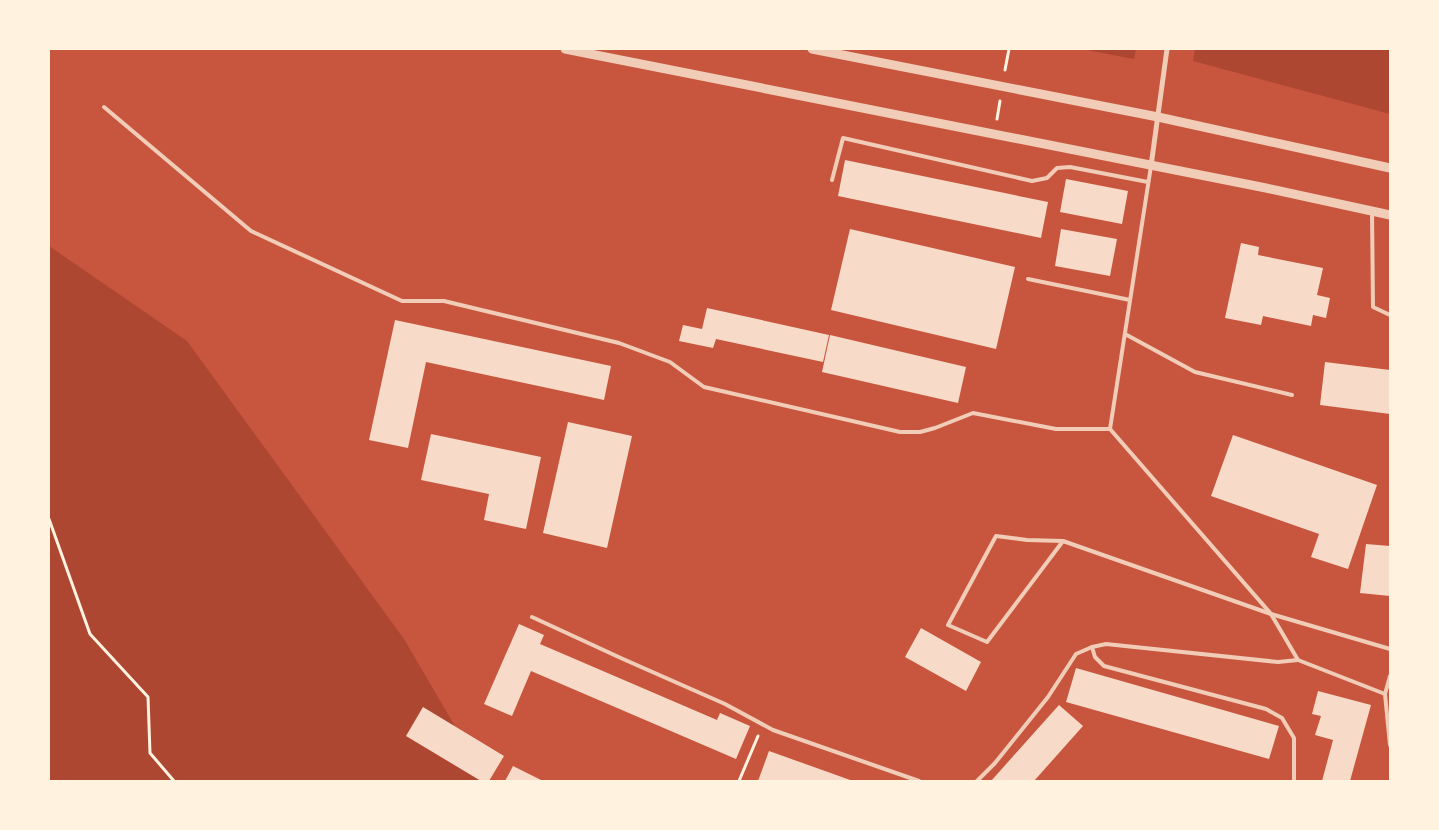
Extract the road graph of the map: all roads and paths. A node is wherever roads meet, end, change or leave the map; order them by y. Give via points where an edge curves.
1 (565, 49) edge
2 (812, 49) edge
3 (1167, 49) edge
4 (104, 107) dead end
5 (1158, 117) junction
6 (1151, 166) junction
7 (1390, 168) edge
8 (832, 180) dead end
9 (1148, 182) junction
10 (1372, 211) junction
11 (1390, 215) edge
12 (1028, 279) dead end
13 (1130, 300) junction
14 (1390, 315) edge
15 (1125, 334) junction
16 (1292, 395) dead end
17 (1110, 429) junction
18 (49, 519) edge
19 (1063, 541) junction
20 (1270, 614) junction
21 (532, 617) dead end
22 (1092, 647) junction
23 (1390, 649) edge
24 (1298, 660) junction
25 (1390, 676) edge
26 (1385, 694) junction
27 (763, 725) junction
28 (1390, 746) edge
29 (174, 781) edge
30 (739, 781) edge
31 (919, 781) edge
32 (977, 781) edge
33 (1294, 781) edge

1 - 6 street
2 - 5 street
3 - 5 street
4 - 17 lane via 251,231 402,301 444,301 619,342 670,362 704,386 900,432 920,432 973,413 1056,429
5 - 6 street
5 - 7 street
6 - 9 lane
6 - 10 street
8 - 9 lane via 844,138 1032,181 1047,178 1057,168 1070,166
9 - 13 lane
10 - 11 street
10 - 14 lane via 1372,307
12 - 13 lane
13 - 15 lane
15 - 16 lane via 1195,372
15 - 17 lane
17 - 20 lane
18 - 29 path via 90,634 148,697 150,753
19 - 19 lane via 996,536 948,625 987,642
19 - 20 lane
20 - 23 lane
20 - 24 lane
21 - 27 lane via 724,704
22 - 24 lane via 1106,644 1278,662
22 - 32 lane via 1076,654 1048,697 996,763
22 - 33 lane via 1095,658 1104,666 1266,709 1282,718 1294,738
24 - 26 lane
25 - 26 lane
26 - 28 lane
27 - 30 path
27 - 31 lane

